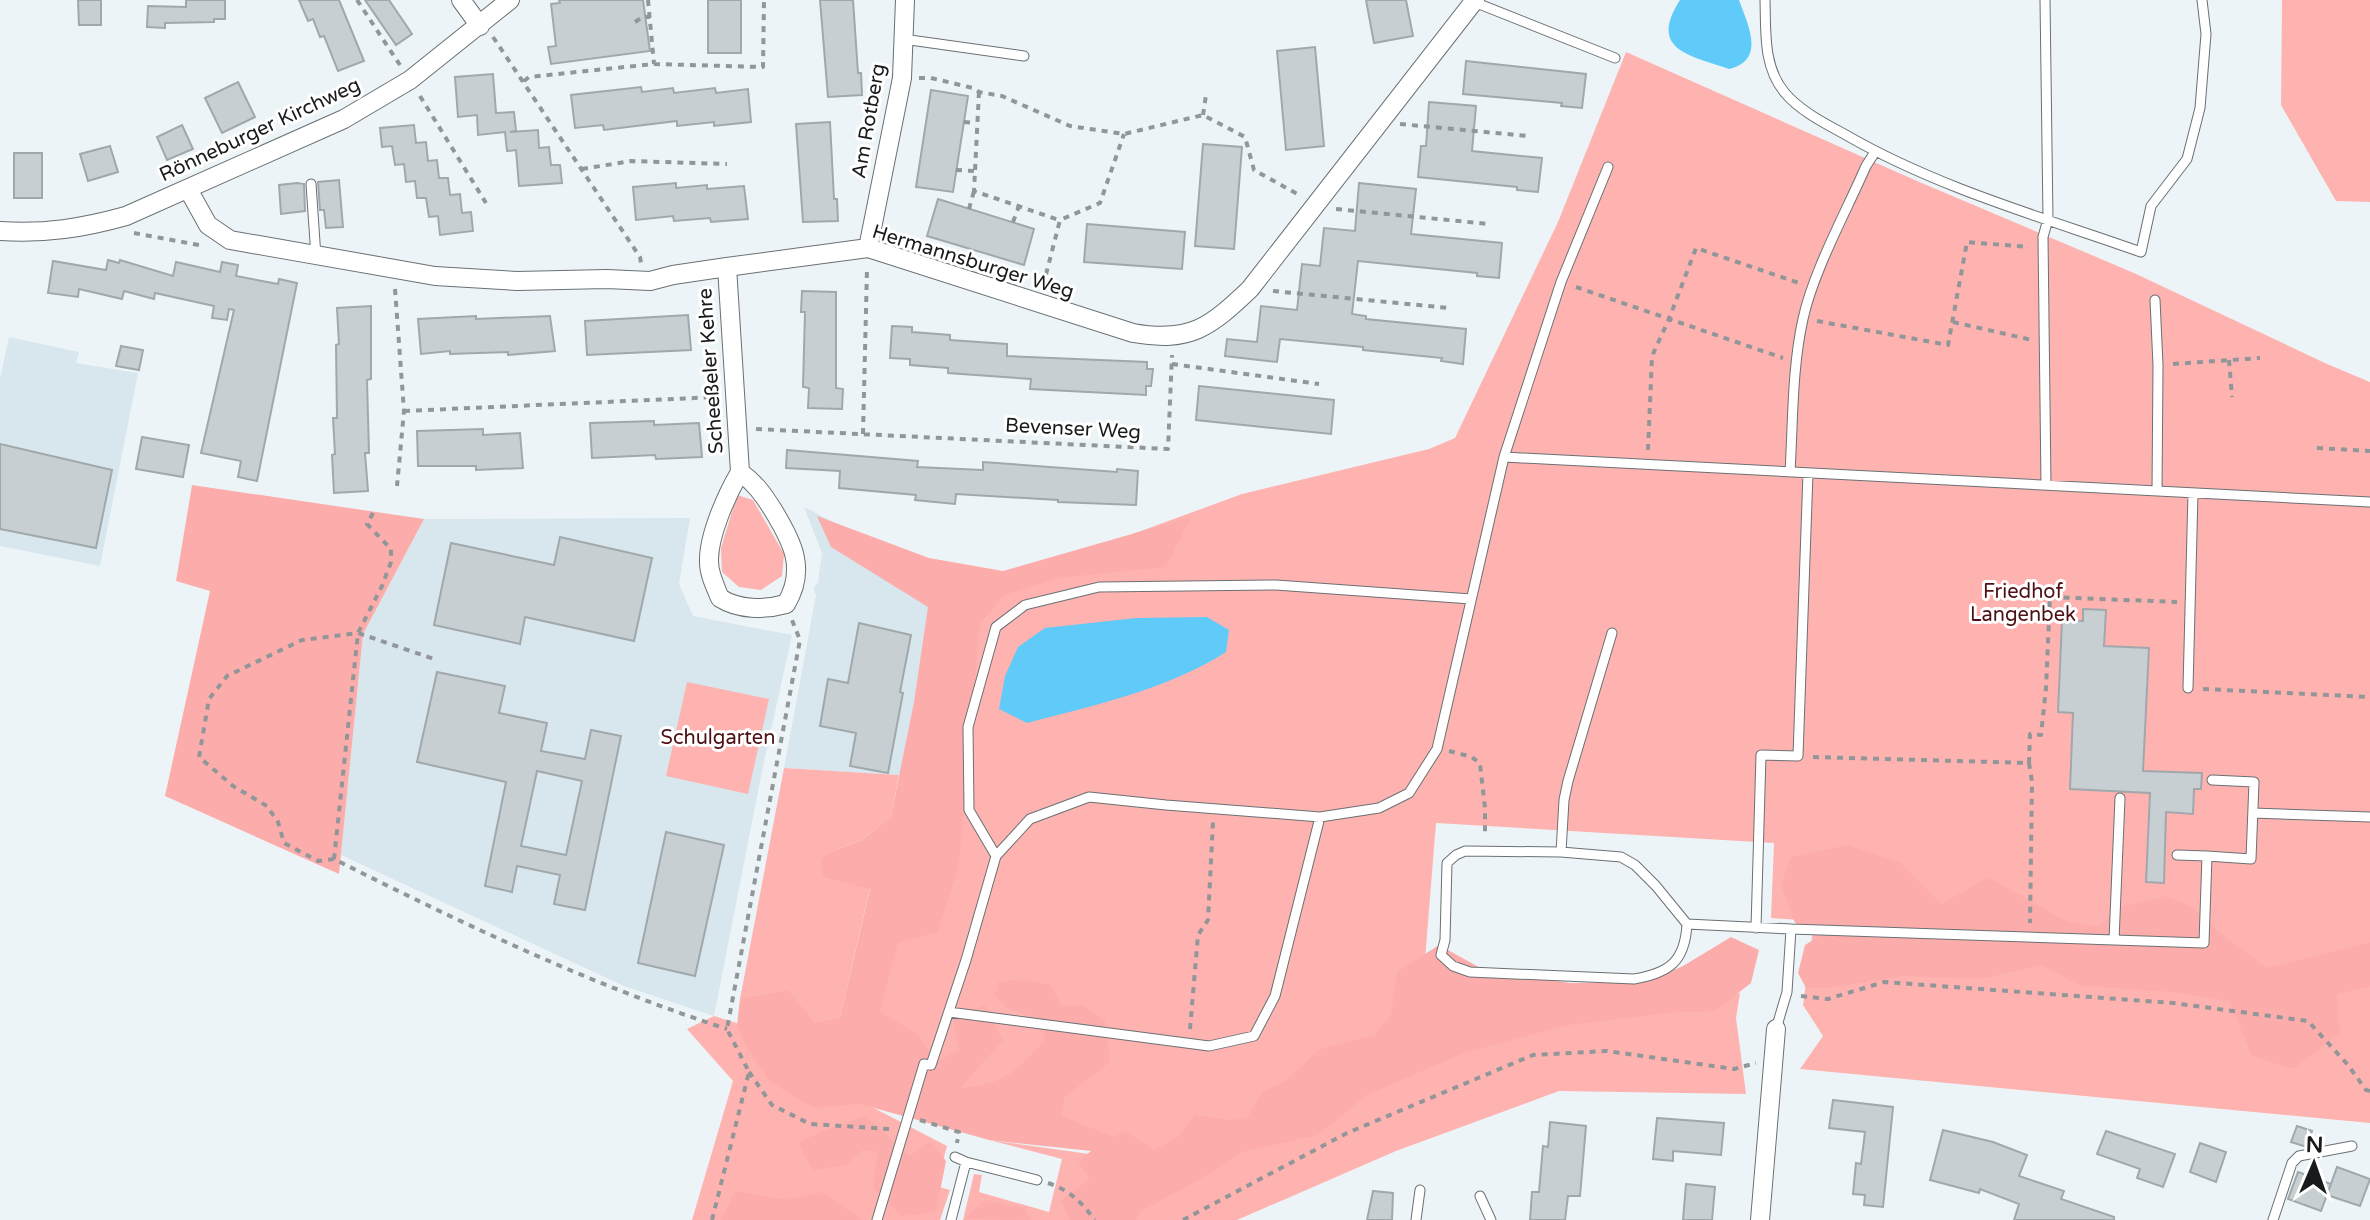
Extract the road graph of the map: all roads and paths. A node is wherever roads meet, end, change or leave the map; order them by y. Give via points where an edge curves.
1 (357, 0) edge
2 (461, 0) edge
3 (510, 0) edge
4 (648, 0) edge
5 (764, 0) edge
6 (905, 0) edge
7 (1765, 0) edge
8 (2045, 0) edge
9 (2202, 0) edge
10 (1474, 1) edge
11 (650, 17) junction
12 (635, 22) dead end
13 (480, 26) junction
14 (903, 39) junction
15 (1024, 56) dead end
16 (1615, 58) dead end
17 (654, 64) junction
18 (902, 78) junction
19 (410, 80) junction
20 (524, 81) junction
21 (979, 92) junction
22 (1206, 95) dead end
23 (1203, 115) junction
24 (1384, 118) junction
25 (964, 122) dead end
26 (976, 123) junction
27 (1124, 134) junction
28 (1528, 136) dead end
29 (1875, 152) junction
30 (727, 164) dead end
31 (1608, 167) dead end
32 (582, 169) junction
33 (956, 170) dead end
34 (974, 171) junction
35 (311, 184) dead end
36 (188, 189) junction
37 (974, 191) junction
38 (486, 203) dead end
39 (1019, 206) junction
40 (1316, 206) junction
41 (969, 209) dead end
42 (2048, 219) junction
43 (1060, 220) junction
44 (1013, 222) dead end
45 (1489, 224) dead end
46 (97, 225) junction
47 (0, 231) edge
48 (230, 240) junction
49 (868, 248) junction
50 (2045, 250) junction
51 (316, 257) junction
52 (727, 267) junction
53 (394, 271) junction
54 (641, 282) junction
55 (1561, 282) junction
56 (1812, 288) junction
57 (1250, 289) junction
58 (2155, 300) dead end
59 (1038, 304) junction
60 (1449, 308) dead end
61 (1669, 319) junction
62 (1803, 319) junction
63 (1953, 322) junction
64 (1173, 337) junction
65 (2045, 342) junction
66 (2260, 358) dead end
67 (2229, 360) junction
68 (1797, 362) junction
69 (1172, 364) junction
70 (2158, 365) junction
71 (1319, 384) dead end
72 (735, 396) junction
73 (2232, 397) dead end
74 (404, 411) junction
75 (737, 428) junction
76 (863, 434) junction
77 (2317, 448) dead end
78 (2370, 451) edge
79 (1504, 457) junction
80 (1648, 464) junction
81 (740, 472) junction
82 (1790, 472) junction
83 (1808, 473) junction
84 (2046, 485) junction
85 (397, 486) dead end
86 (2157, 491) junction
87 (2193, 493) junction
88 (2370, 502) edge
89 (373, 513) dead end
90 (1471, 599) junction
91 (2190, 603) junction
92 (786, 604) junction
93 (358, 633) junction
94 (1612, 633) dead end
95 (434, 659) dead end
96 (2188, 688) joint
97 (2370, 697) edge
98 (1437, 749) junction
99 (1798, 756) junction
100 (2029, 763) junction
101 (2212, 780) dead end
102 (2120, 798) dead end
103 (1214, 809) junction
104 (2253, 813) junction
105 (1320, 817) junction
106 (2370, 817) edge
107 (1484, 851) junction
108 (1561, 852) junction
109 (2177, 855) dead end
110 (996, 856) junction
111 (2207, 856) junction
112 (334, 859) junction
113 (1687, 924) junction
114 (1756, 928) junction
115 (1791, 929) junction
116 (2030, 937) junction
117 (2114, 940) junction
118 (1787, 992) junction
119 (949, 1012) junction
120 (727, 1029) junction
121 (1776, 1029) joint
122 (1189, 1043) junction
123 (1774, 1057) junction
124 (749, 1072) junction
125 (2370, 1091) edge
126 (909, 1116) junction
127 (904, 1132) junction
128 (959, 1132) dead end
129 (2352, 1146) dead end
130 (955, 1157) dead end
131 (966, 1162) junction
132 (1037, 1180) joint
133 (1420, 1190) dead end
134 (1480, 1196) dead end
135 (712, 1220) edge
136 (877, 1220) edge
137 (951, 1220) edge
138 (1095, 1220) edge
139 (1183, 1220) edge
140 (1416, 1220) edge
141 (1491, 1220) edge
142 (1760, 1220) edge
143 (2273, 1220) edge

1 - 19 path
2 - 13 street
3 - 13 street, Rönneburger Kirchweg
4 - 11 path
5 - 17 path via 763,67
6 - 14 street, Am Rotberg
7 - 29 lane via 1766,54 1785,93
8 - 42 lane
9 - 42 lane via 2206,34 2200,108 2187,159 2151,206 2141,252
10 - 16 lane
10 - 24 street, Hermannsburger Weg
11 - 12 path
11 - 17 path
13 - 19 street, Rönneburger Kirchweg
13 - 20 path
14 - 15 lane
14 - 18 street, Am Rotberg
17 - 20 path
18 - 21 path via 931,78
18 - 49 street, Am Rotberg
19 - 36 street, Rönneburger Kirchweg via 344,119
19 - 38 path
20 - 32 path
21 - 26 path
21 - 27 path via 1002,96 1070,126
22 - 23 path
23 - 27 path
23 - 40 path via 1245,137 1254,170
24 - 28 path via 1407,126
24 - 40 street, Hermannsburger Weg
25 - 26 path
26 - 34 path
27 - 43 path via 1100,203
29 - 42 lane
29 - 56 lane
30 - 32 path via 631,161
31 - 55 lane
32 - 54 path via 640,257
33 - 34 path
34 - 37 path
35 - 51 lane
36 - 46 street, Rönneburger Kirchweg
36 - 48 street via 208,225
37 - 39 path
37 - 41 path
39 - 43 path
39 - 44 path
40 - 45 path
40 - 57 street, Hermannsburger Weg
42 - 50 lane
43 - 59 path
46 - 47 street, Rönneburger Kirchweg via 55,232
46 - 48 path via 204,246
48 - 51 street, Hermannsburger Weg
49 - 52 street, Hermannsburger Weg
49 - 59 street, Hermannsburger Weg
49 - 76 path
50 - 63 path via 1967,242
50 - 65 lane
51 - 53 street, Hermannsburger Weg
52 - 54 street, Hermannsburger Weg
52 - 72 street, Scheeßeler Kehre
53 - 54 street, Hermannsburger Weg via 472,280
53 - 74 path
55 - 61 path
55 - 79 lane
56 - 61 path via 1696,248
56 - 62 lane
57 - 60 path
57 - 64 street, Hermannsburger Weg via 1214,321
58 - 70 lane
59 - 64 street, Hermannsburger Weg via 1133,333
61 - 68 path
61 - 80 path via 1652,356
62 - 63 path via 1948,345
62 - 68 lane
63 - 65 path
64 - 69 path, Bevenser Weg
65 - 84 lane
66 - 67 path
67 - 70 path
67 - 73 path
68 - 82 lane
69 - 71 path
69 - 76 path, Bevenser Weg via 1168,449
70 - 86 lane
72 - 74 path
72 - 75 street, Scheeßeler Kehre
74 - 85 path
75 - 76 path, Bevenser Weg
75 - 81 street, Scheeßeler Kehre
77 - 78 path
79 - 80 lane
79 - 90 lane
80 - 82 lane
81 - 92 street, Scheeßeler Kehre via 756,483 789,536 796,572 795,589
81 - 92 street, Scheeßeler Kehre via 710,546 712,579 720,598 732,606 769,609
82 - 83 lane
83 - 84 lane
83 - 99 lane
84 - 86 lane
86 - 87 lane
87 - 88 lane
87 - 91 lane
89 - 93 path via 367,524 391,549 391,562
90 - 98 lane
90 - 110 lane via 1276,585 1173,586 1099,587 1025,605 996,627 968,727 969,810
91 - 96 lane
91 - 100 path via 2050,597 2041,735 2030,734
92 - 120 path via 800,640
93 - 95 path
93 - 112 path
93 - 112 path via 302,640 227,676 209,699 199,757 267,806 284,843 318,861
94 - 108 lane via 1568,781
96 - 97 path
98 - 105 lane via 1409,793 1379,808
98 - 107 path via 1480,764
99 - 100 path
99 - 114 lane via 1761,755
100 - 116 path
101 - 104 lane via 2254,782
102 - 117 lane
103 - 105 lane
103 - 110 lane via 1089,797 1030,819
103 - 122 path via 1208,920 1198,935
104 - 106 lane
104 - 111 lane via 2251,859
105 - 122 lane via 1275,996 1254,1036 1209,1046
107 - 108 lane
107 - 113 lane via 1465,851 1447,863 1441,955 1453,966 1470,972 1652,976 1683,951
108 - 113 lane via 1621,857 1635,865
109 - 111 lane
110 - 119 lane
111 - 117 lane via 2204,943
112 - 120 path via 604,984
113 - 114 lane
114 - 115 lane
115 - 116 lane
115 - 118 lane
116 - 117 lane
118 - 121 lane
118 - 125 path via 1828,999 1884,982 2173,1003 2308,1021
119 - 122 lane
119 - 126 lane via 931,1065 924,1064
120 - 124 path
121 - 123 street
123 - 139 path via 1734,1069 1607,1051 1533,1055 1347,1133
123 - 142 street
124 - 127 path via 772,1105 810,1124
124 - 135 path
126 - 127 lane
126 - 128 path
127 - 136 lane
129 - 143 lane via 2299,1156
130 - 131 lane
131 - 132 lane
131 - 137 lane
132 - 138 path via 1063,1188
133 - 140 lane
134 - 141 lane

